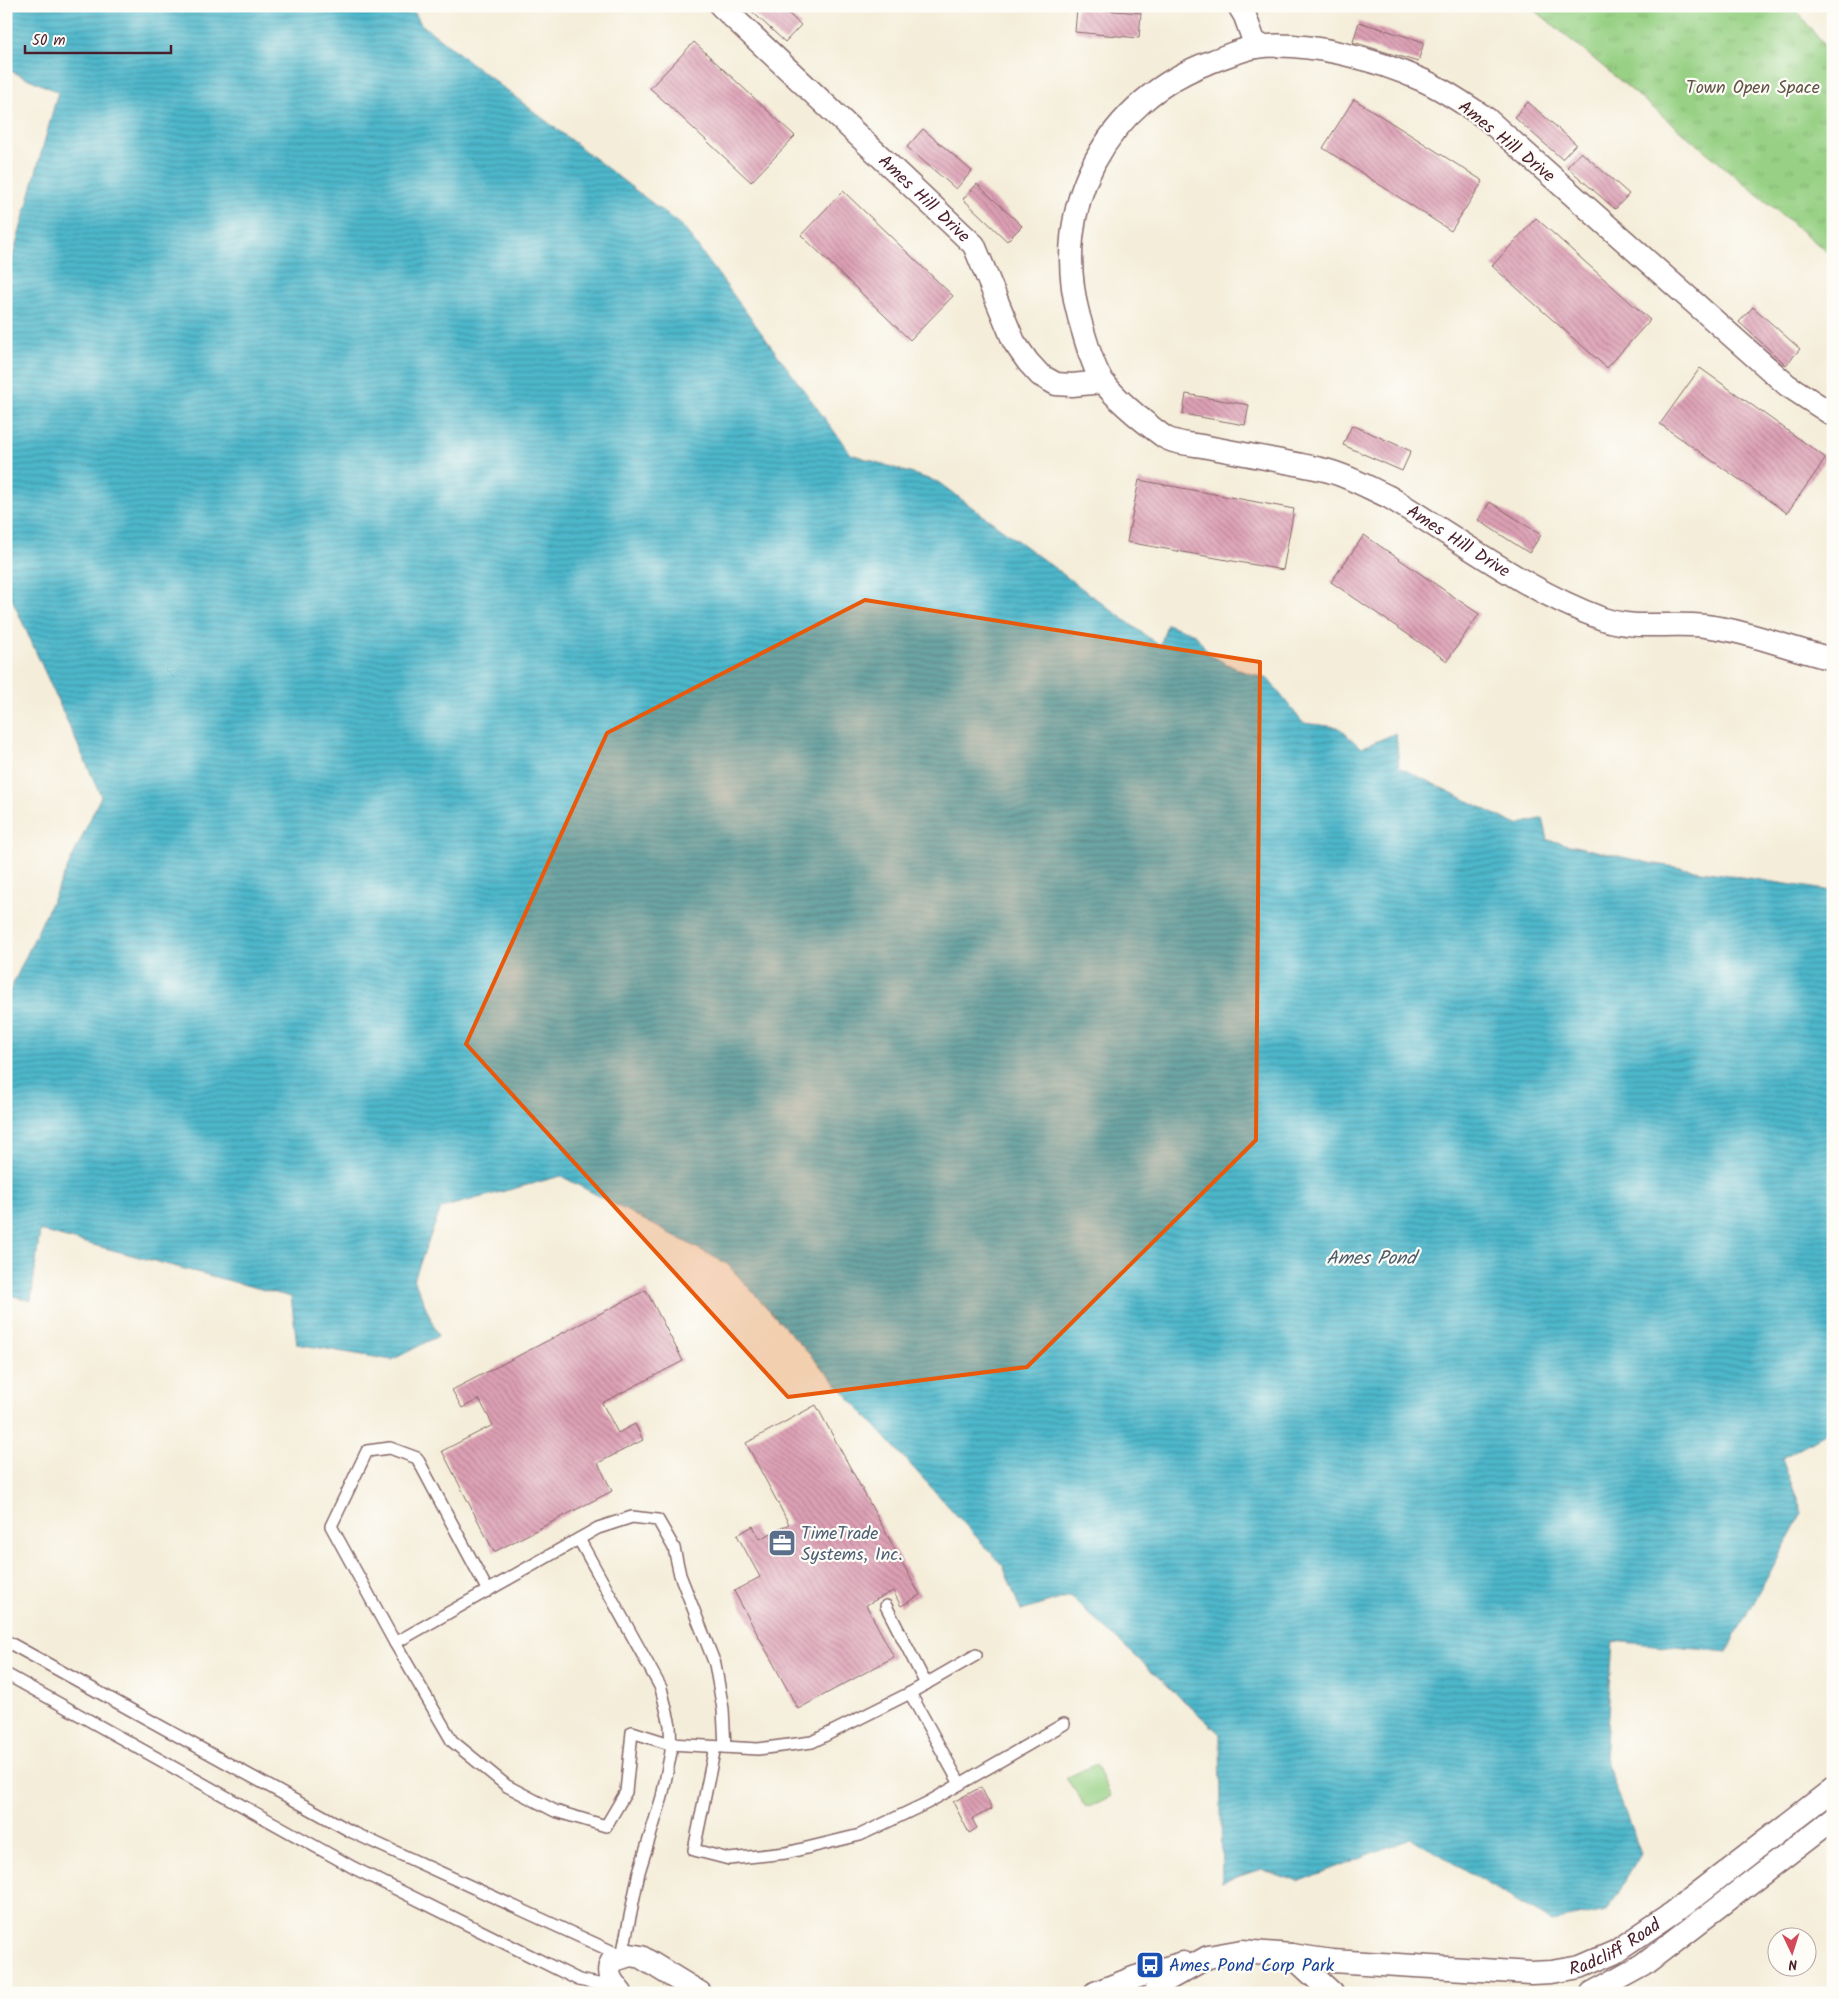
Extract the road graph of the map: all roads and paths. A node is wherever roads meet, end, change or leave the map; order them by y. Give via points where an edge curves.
1 (721, 6) edge
2 (1239, 6) edge
3 (1256, 47) junction
4 (1102, 382) junction
5 (1833, 415) edge
6 (1833, 659) edge
7 (579, 1539) junction
8 (488, 1591) junction
9 (886, 1606) dead end
10 (6, 1641) edge
11 (395, 1644) junction
12 (976, 1655) dead end
13 (6, 1674) edge
14 (926, 1684) junction
15 (910, 1693) junction
16 (1064, 1724) dead end
17 (670, 1744) junction
18 (720, 1747) junction
19 (960, 1784) junction
20 (1833, 1790) edge
21 (1833, 1819) edge
22 (1291, 1955) junction
23 (622, 1956) junction
24 (1208, 1957) junction
25 (619, 1990) edge
26 (700, 1993) edge
27 (1095, 1993) edge
28 (1154, 1993) edge
29 (1332, 1993) edge
30 (1592, 1993) edge

1 - 4 street, Ames Hill Drive via 974,245 1014,342 1040,375 1056,384
2 - 3 street
3 - 4 street, Ames Hill Drive via 1182,73 1158,88 1121,123 1092,169 1072,224 1071,268 1076,307
3 - 5 street, Ames Hill Drive via 1312,49 1347,56 1422,80 1456,98 1486,119 1787,385
4 - 6 street, Ames Hill Drive via 1166,439 1336,474 1389,497 1543,592 1605,619 1741,632
7 - 8 lane
7 - 17 lane via 661,1688 670,1725
7 - 18 lane via 598,1528 632,1516 658,1520 674,1548 680,1574 716,1664 723,1709
8 - 11 lane
8 - 11 lane via 417,1458 390,1448 367,1451 332,1526
9 - 14 lane
10 - 23 lane via 352,1832
11 - 17 lane via 452,1740 508,1786 555,1811 606,1826 626,1792 632,1732
12 - 14 lane
13 - 25 lane via 354,1868 579,1980
14 - 15 lane
15 - 18 lane via 812,1742 758,1749
15 - 19 lane
16 - 19 lane
17 - 18 lane
17 - 23 lane via 662,1797 639,1872
18 - 19 lane via 694,1850 729,1859 786,1853 860,1835 927,1804
20 - 22 street, Radcliff Road via 1648,1931 1615,1952 1580,1967 1531,1973 1332,1961
21 - 30 street, Radcliff Road via 1643,1964
22 - 24 street, Radcliff Road via 1242,1951
22 - 29 street
23 - 25 street via 612,1961 608,1970 610,1980
23 - 26 street via 641,1957
24 - 27 street via 1145,1974
24 - 28 street via 1165,1981

